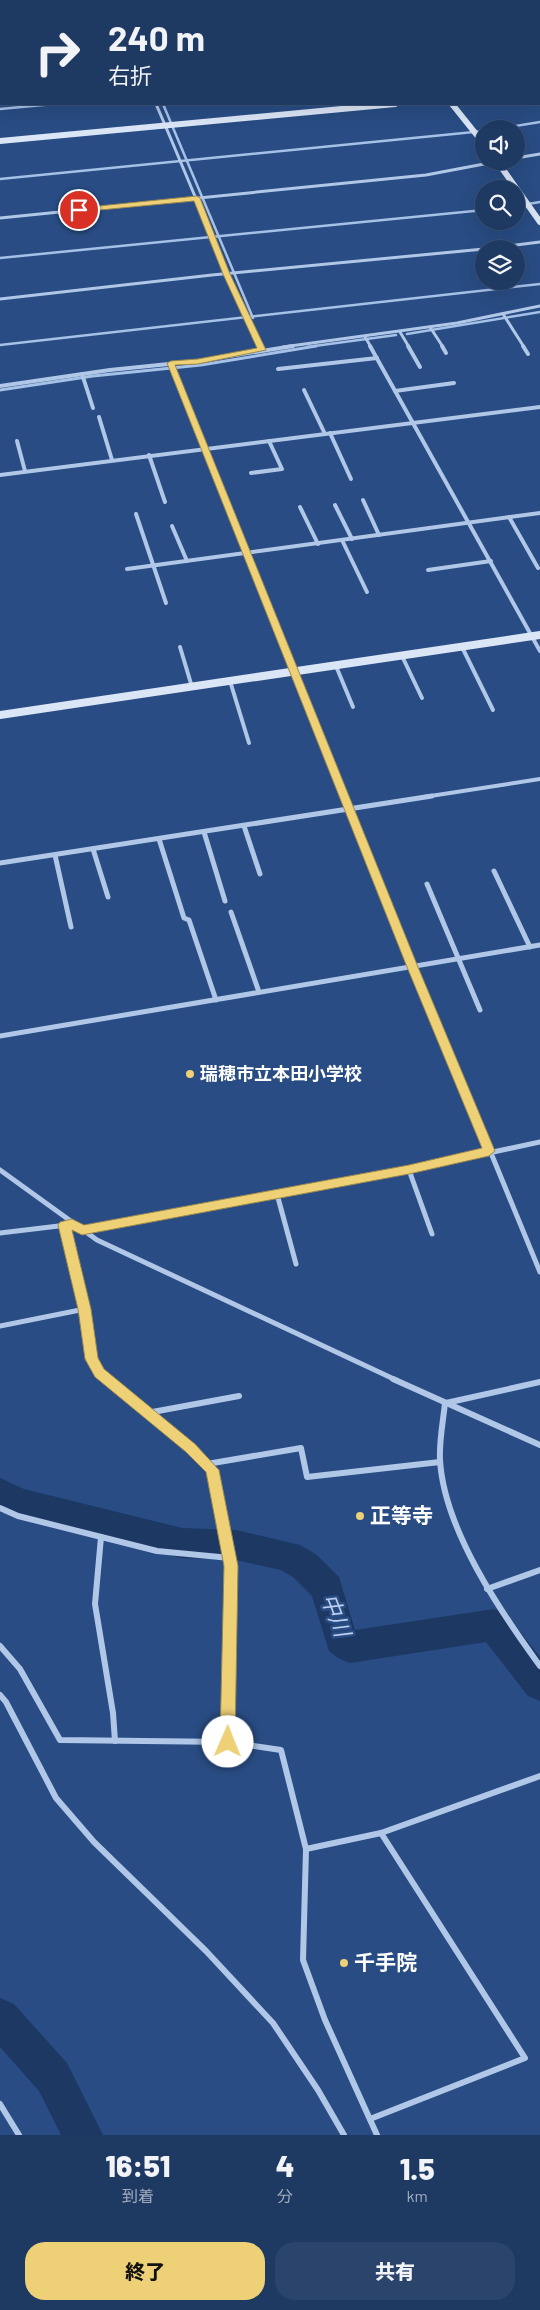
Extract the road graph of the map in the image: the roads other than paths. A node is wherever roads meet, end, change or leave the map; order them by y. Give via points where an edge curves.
1 (156, 105) edge
2 (384, 105) edge
3 (453, 105) edge
4 (164, 126) junction
5 (475, 133) edge
6 (0, 141) edge
7 (540, 154) edge
8 (525, 156) edge
9 (475, 165) edge
10 (504, 170) edge
11 (197, 198) junction
12 (0, 218) edge
13 (540, 222) edge
14 (540, 242) edge
15 (525, 244) edge
16 (475, 250) edge
17 (226, 274) junction
18 (0, 299) edge
19 (540, 306) edge
20 (503, 314) junction
21 (430, 327) junction
22 (400, 332) junction
23 (365, 337) junction
24 (262, 350) junction
25 (446, 354) dead end
26 (528, 354) dead end
27 (377, 358) junction
28 (171, 363) junction
29 (420, 367) dead end
30 (278, 369) dead end
31 (82, 374) junction
32 (454, 383) dead end
33 (0, 386) edge
34 (304, 390) dead end
35 (395, 391) junction
36 (540, 407) edge
37 (93, 408) dead end
38 (99, 417) dead end
39 (413, 423) junction
40 (327, 433) junction
41 (17, 440) dead end
42 (269, 441) junction
43 (205, 448) junction
44 (149, 455) junction
45 (112, 460) junction
46 (25, 471) junction
47 (251, 472) dead end
48 (0, 475) edge
49 (351, 479) dead end
50 (363, 500) dead end
51 (165, 502) dead end
52 (335, 505) dead end
53 (300, 507) dead end
54 (136, 514) dead end
55 (539, 514) edge
56 (509, 517) junction
57 (470, 523) junction
58 (172, 526) dead end
59 (379, 535) junction
60 (352, 539) junction
61 (342, 540) junction
62 (318, 544) junction
63 (248, 553) junction
64 (186, 561) junction
65 (491, 561) junction
66 (154, 565) junction
67 (127, 568) dead end
68 (538, 568) dead end
69 (428, 570) dead end
70 (367, 592) dead end
71 (166, 603) dead end
72 (536, 635) edge
73 (180, 647) dead end
74 (462, 647) junction
75 (540, 651) edge
76 (402, 656) junction
77 (336, 666) junction
78 (294, 672) junction
79 (230, 681) junction
80 (192, 687) junction
81 (422, 698) dead end
82 (353, 707) dead end
83 (493, 710) dead end
84 (0, 714) edge
85 (249, 743) dead end
86 (540, 779) edge
87 (350, 809) junction
88 (244, 826) junction
89 (204, 832) junction
90 (159, 839) junction
91 (93, 849) junction
92 (55, 855) junction
93 (0, 863) edge
94 (494, 871) dead end
95 (260, 874) dead end
96 (428, 884) dead end
97 (108, 897) dead end
98 (225, 901) dead end
99 (232, 912) dead end
100 (71, 927) dead end
101 (540, 945) edge
102 (530, 947) junction
103 (460, 959) junction
104 (413, 967) junction
105 (259, 992) junction
106 (216, 1000) junction
107 (480, 1010) dead end
108 (0, 1036) edge
109 (540, 1142) edge
110 (489, 1151) junction
111 (0, 1170) edge
112 (409, 1170) junction
113 (277, 1194) junction
114 (72, 1224) junction
115 (64, 1225) junction
116 (82, 1230) junction
117 (0, 1233) edge
118 (432, 1234) dead end
119 (296, 1264) dead end
120 (540, 1272) edge
121 (85, 1309) junction
122 (0, 1326) edge
123 (540, 1382) edge
124 (238, 1396) dead end
125 (445, 1403) junction
126 (147, 1413) junction
127 (540, 1445) edge
128 (440, 1462) junction
129 (207, 1464) junction
130 (0, 1508) edge
131 (101, 1536) junction
132 (230, 1558) junction
133 (540, 1570) edge
134 (487, 1589) junction
135 (0, 1646) edge
136 (540, 1666) edge
137 (0, 1696) edge
138 (115, 1741) junction
139 (228, 1742) junction
140 (540, 1776) edge
141 (381, 1833) junction
142 (306, 1849) junction
143 (0, 2104) edge
144 (370, 2119) junction
145 (19, 2135) edge
146 (344, 2135) edge
147 (377, 2135) edge

1 - 4 street
2 - 4 street
3 - 5 street
4 - 6 street
4 - 11 street
7 - 8 street
9 - 11 street via 426,175
10 - 13 street
11 - 12 street
11 - 17 street
14 - 15 street
16 - 17 street
17 - 18 street
17 - 24 street
19 - 20 street
20 - 21 street
20 - 26 street
21 - 22 street
21 - 25 street
22 - 23 street
22 - 29 street
23 - 24 street
23 - 27 street
24 - 28 street via 198,362
27 - 30 street
27 - 35 street
28 - 31 street
28 - 43 street
31 - 33 street
31 - 37 street
32 - 35 street
34 - 40 street
35 - 39 street
36 - 39 street
38 - 45 street
39 - 40 street
39 - 57 street
40 - 42 street
40 - 49 street
41 - 46 street
42 - 43 street
42 - 47 street via 282,469
43 - 44 street
43 - 63 street
44 - 45 street
44 - 51 street
45 - 46 street
46 - 48 street
50 - 59 street
52 - 60 street
53 - 62 street
54 - 66 street
55 - 56 street
56 - 57 street
56 - 68 street
57 - 59 street
57 - 65 street
58 - 64 street
59 - 60 street
60 - 61 street
61 - 62 street
61 - 70 street
62 - 63 street
63 - 64 street
63 - 78 street
64 - 66 street
65 - 69 street
65 - 72 street
66 - 67 street
66 - 71 street
72 - 74 street
72 - 75 street
73 - 80 street
74 - 76 street
74 - 83 street
76 - 77 street
76 - 81 street
77 - 78 street
77 - 82 street
78 - 79 street
78 - 87 street
79 - 80 street
79 - 85 street
80 - 84 street
86 - 87 street
87 - 88 street
87 - 104 street
88 - 89 street
88 - 95 street
89 - 90 street
89 - 98 street
90 - 91 street
90 - 106 street via 184,918 189,920
91 - 92 street
91 - 97 street
92 - 93 street
92 - 100 street
94 - 102 street
96 - 103 street
99 - 105 street
101 - 102 street
102 - 103 street
103 - 104 street
103 - 107 street
104 - 105 street
104 - 110 street
105 - 106 street
106 - 108 street
109 - 110 street
110 - 112 street
110 - 120 street
111 - 114 street
112 - 113 street
112 - 118 street
113 - 116 street
113 - 119 street
114 - 115 street
114 - 116 street
115 - 117 street
115 - 121 street
116 - 125 street via 171,1276
121 - 122 street
121 - 126 street via 92,1359 100,1373
123 - 125 street
124 - 126 street
125 - 127 street
125 - 128 street
126 - 129 street
128 - 129 street via 307,1477 301,1448
128 - 134 street via 465,1547
129 - 132 street via 213,1470
130 - 131 street via 18,1516
131 - 132 street via 157,1551
131 - 138 street via 95,1604
132 - 139 street
133 - 134 street
134 - 136 street
135 - 138 street via 20,1669 60,1740
137 - 146 street via 56,1798 94,1842 206,1951 273,2023
138 - 139 street
139 - 142 street via 282,1750
140 - 141 street
141 - 142 street
141 - 144 street via 525,2058
142 - 144 street via 303,1960 325,2020
143 - 145 street
144 - 147 street

